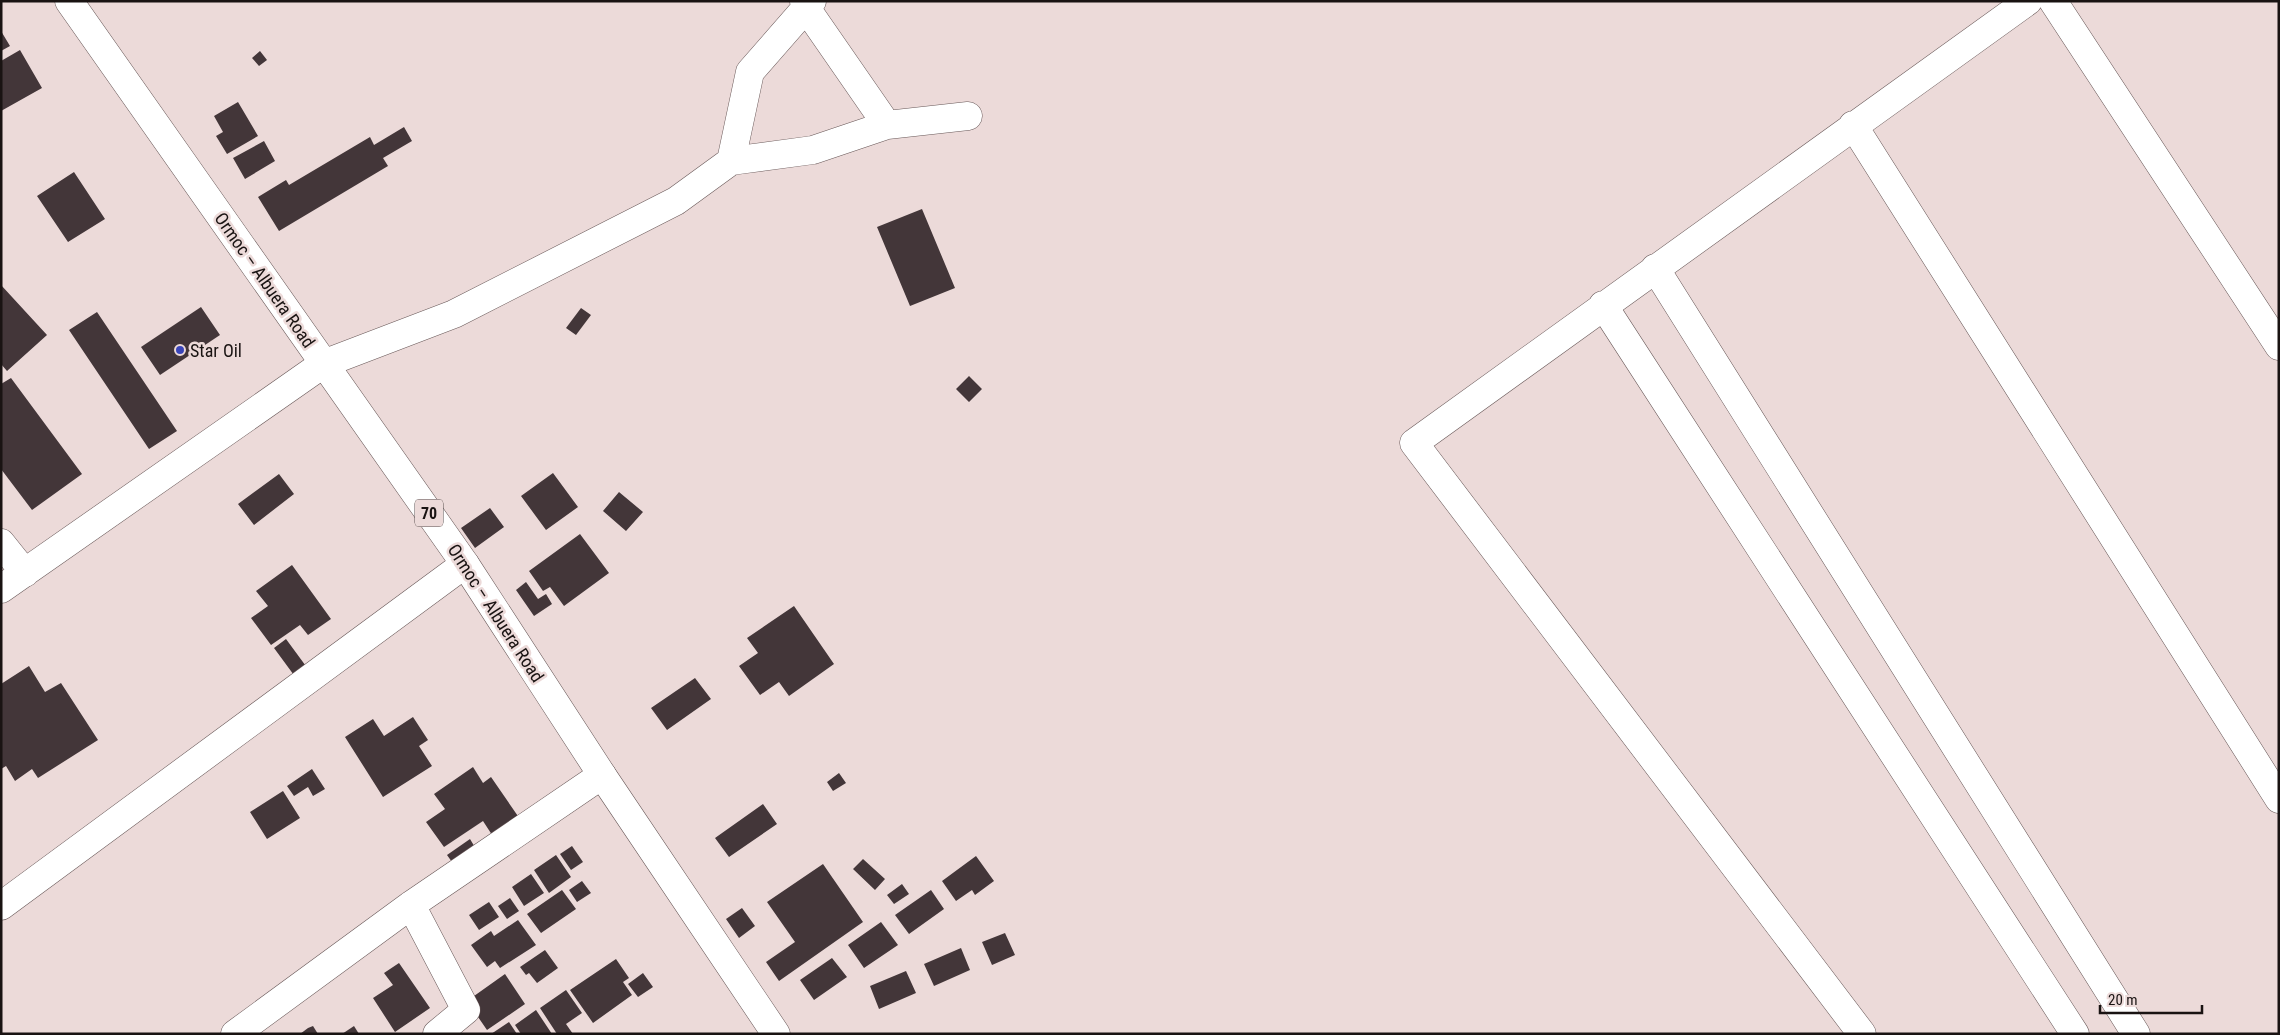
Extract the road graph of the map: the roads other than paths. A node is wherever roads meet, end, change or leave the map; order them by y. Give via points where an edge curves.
1 (69, 1) edge
2 (2028, 1) edge
3 (2053, 1) edge
4 (807, 4) edge
5 (968, 116) dead end
6 (888, 125) junction
7 (1853, 126) junction
8 (731, 160) junction
9 (1655, 268) junction
10 (1603, 305) junction
11 (2279, 346) edge
12 (323, 364) junction
13 (1, 543) edge
14 (465, 564) junction
15 (25, 573) junction
16 (1, 589) edge
17 (602, 775) junction
18 (2279, 799) edge
19 (410, 905) junction
20 (1, 906) edge
21 (235, 1034) edge
22 (437, 1034) edge
23 (776, 1034) edge
24 (1862, 1034) edge
25 (2075, 1034) edge
26 (2136, 1034) edge

1 - 12 main road, Ormoc – Albuera Road / 70
2 - 7 main road
3 - 11 main road
4 - 6 main road
4 - 8 main road via 750,72
5 - 6 main road
6 - 8 main road via 813,150
7 - 9 main road
7 - 18 main road
8 - 12 main road via 676,201 454,314
9 - 10 main road
9 - 26 main road
10 - 24 main road via 1414,443
10 - 25 main road
12 - 14 main road, Ormoc – Albuera Road / 70
12 - 15 main road
13 - 15 main road
14 - 17 main road, Ormoc – Albuera Road / 70
14 - 20 main road
15 - 16 main road
17 - 19 main road
17 - 23 main road, Ormoc – Albuera Road / 70
19 - 21 main road
19 - 22 main road via 466,1010

